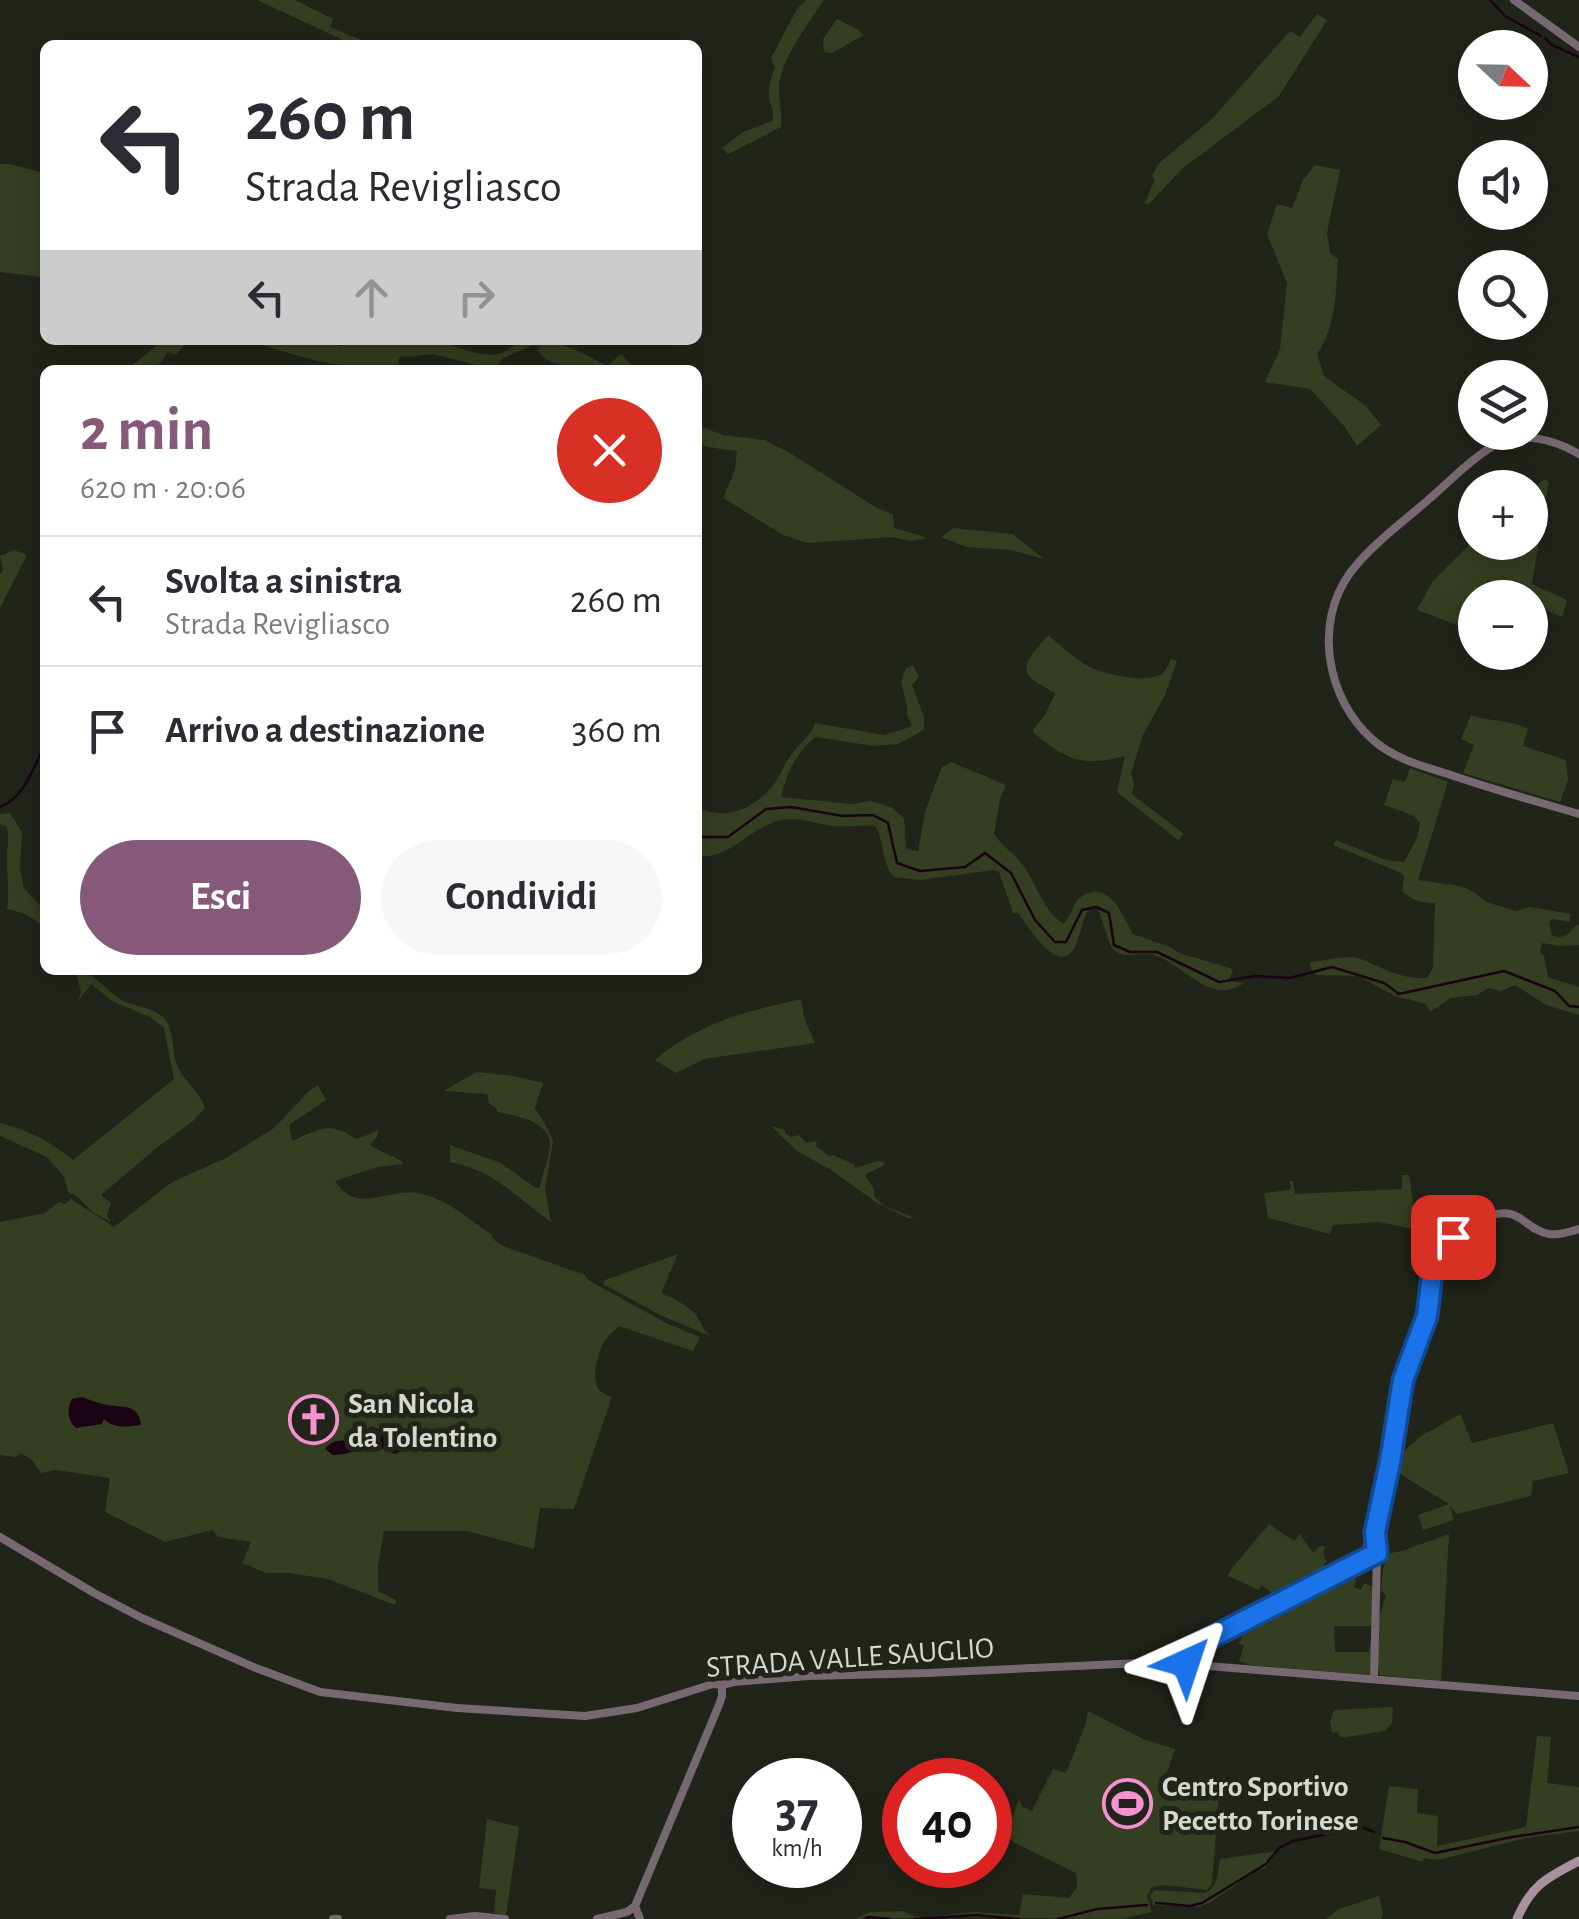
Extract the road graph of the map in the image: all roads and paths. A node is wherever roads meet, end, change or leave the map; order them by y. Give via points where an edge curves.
1 (1514, 0) edge
2 (1579, 47) edge
3 (1579, 454) edge
4 (1579, 814) edge
5 (1579, 1229) edge
6 (0, 1536) edge
7 (1372, 1552) junction
8 (1175, 1656) junction
9 (1374, 1679) junction
10 (722, 1685) junction
11 (1579, 1696) edge
12 (1579, 1861) edge
13 (635, 1906) junction
14 (450, 1919) edge
15 (505, 1919) edge
16 (597, 1919) edge
17 (640, 1919) edge
18 (1517, 1919) edge

1 - 2 street
3 - 4 street via 1540,438 1520,438 1498,444 1466,467 1350,574 1332,614 1328,646 1341,699 1374,742 1416,764
5 - 7 street via 1551,1234 1506,1212 1465,1226 1434,1258 1427,1316 1403,1380
6 - 10 street, STRADA VALLE SAUGLIO via 142,1618 320,1692 585,1716
7 - 8 street, STRADA VALLE SAUGLIO
7 - 9 street
8 - 9 street via 1186,1663
8 - 10 street, STRADA VALLE SAUGLIO
9 - 11 street
10 - 13 street
12 - 18 main road via 1540,1883
13 - 16 street
13 - 17 street
14 - 15 street

